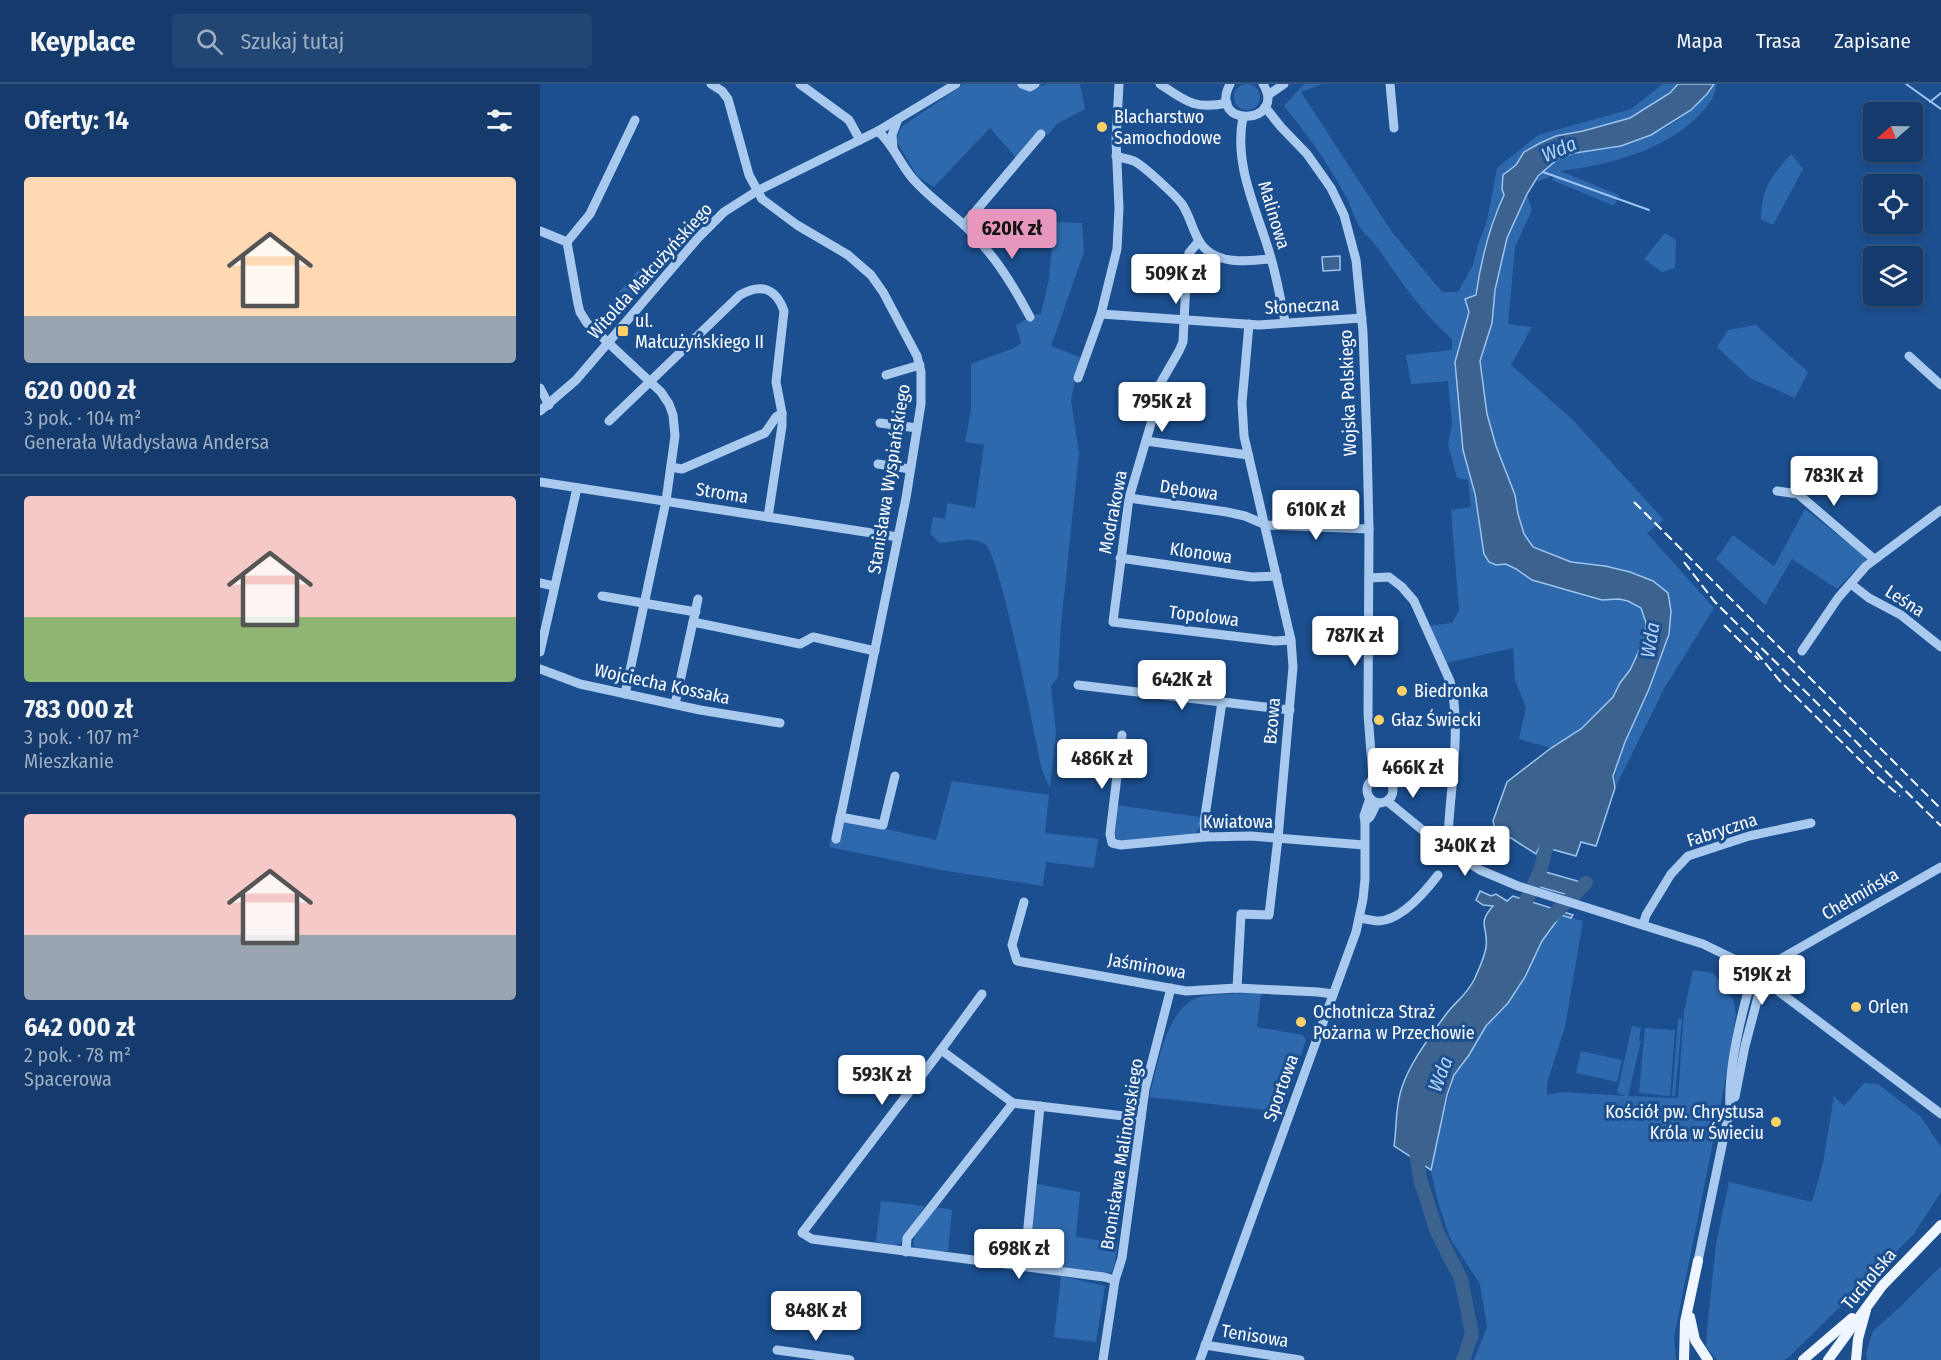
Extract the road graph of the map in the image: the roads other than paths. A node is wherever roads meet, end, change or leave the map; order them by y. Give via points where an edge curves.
1 (711, 84) edge
2 (800, 84) edge
3 (956, 84) edge
4 (1022, 84) edge
5 (1035, 84) edge
6 (1119, 84) edge
7 (1160, 84) edge
8 (1276, 84) edge
9 (1284, 84) edge
10 (1389, 84) edge
11 (1226, 86) edge
12 (1265, 88) edge
13 (1227, 103) junction
14 (1265, 107) junction
15 (1257, 115) junction
16 (1243, 117) junction
17 (898, 119) junction
18 (635, 120) dead end
19 (1281, 127) junction
20 (1394, 128) dead end
21 (878, 130) junction
22 (1041, 134) dead end
23 (860, 140) junction
24 (894, 151) junction
25 (1116, 156) junction
26 (757, 191) junction
27 (964, 225) junction
28 (540, 231) edge
29 (1199, 241) junction
30 (567, 242) junction
31 (1271, 259) junction
32 (1101, 314) junction
33 (1030, 317) dead end
34 (1362, 318) junction
35 (1184, 320) junction
36 (1285, 322) junction
37 (1249, 324) junction
38 (608, 344) junction
39 (1909, 356) dead end
40 (920, 365) junction
41 (886, 375) dead end
42 (1078, 378) dead end
43 (650, 382) junction
44 (1941, 385) edge
45 (540, 388) edge
46 (549, 405) junction
47 (540, 411) edge
48 (782, 413) junction
49 (609, 421) dead end
50 (880, 423) dead end
51 (917, 428) junction
52 (1146, 441) junction
53 (1248, 455) junction
54 (878, 464) dead end
55 (671, 467) junction
56 (910, 469) junction
57 (540, 482) edge
58 (577, 488) junction
59 (1777, 491) dead end
60 (1129, 498) junction
61 (666, 501) junction
62 (1260, 502) junction
63 (1941, 510) edge
64 (1245, 516) junction
65 (768, 517) junction
66 (1266, 525) junction
67 (1369, 529) junction
68 (898, 537) junction
69 (1120, 558) junction
70 (1875, 559) junction
71 (1277, 576) junction
72 (1369, 578) junction
73 (540, 584) edge
74 (1851, 584) junction
75 (554, 586) junction
76 (602, 596) dead end
77 (698, 599) dead end
78 (645, 603) junction
79 (696, 612) junction
80 (693, 622) junction
81 (1113, 622) joint
82 (1291, 640) junction
83 (1941, 647) edge
84 (875, 651) junction
85 (1802, 651) dead end
86 (540, 652) edge
87 (540, 669) edge
88 (1078, 685) dead end
89 (625, 694) junction
90 (1222, 702) junction
91 (675, 704) junction
92 (1290, 710) junction
93 (780, 723) dead end
94 (1122, 735) dead end
95 (895, 776) dead end
96 (1378, 778) junction
97 (1382, 799) junction
98 (840, 817) junction
99 (1810, 823) dead end
100 (1204, 837) junction
101 (1278, 838) junction
102 (836, 839) dead end
103 (1364, 845) junction
104 (1442, 846) junction
105 (1941, 867) edge
106 (1438, 875) dead end
107 (1024, 902) dead end
108 (1360, 918) junction
109 (1643, 925) junction
110 (1748, 969) junction
111 (1773, 969) junction
112 (1773, 987) junction
113 (1171, 988) junction
114 (1237, 988) junction
115 (1749, 988) junction
116 (1759, 993) junction
117 (982, 994) dead end
118 (1333, 994) junction
119 (941, 1050) junction
120 (1013, 1103) junction
121 (1040, 1106) junction
122 (1730, 1107) junction
123 (1941, 1114) edge
124 (1141, 1118) junction
125 (1941, 1225) edge
126 (906, 1252) junction
127 (1698, 1261) joint
128 (1024, 1268) junction
129 (1115, 1280) junction
130 (1868, 1304) junction
131 (1689, 1306) junction
132 (1205, 1345) junction
133 (777, 1350) dead end
134 (850, 1360) edge
135 (1103, 1360) edge
136 (1200, 1360) edge
137 (1300, 1360) edge
138 (1684, 1360) edge
139 (1708, 1360) edge
140 (1803, 1360) edge
141 (1828, 1360) edge
142 (1856, 1360) edge

1 - 26 street via 728,99
2 - 23 street via 849,120
3 - 17 street, Witolda Małcużyńskiego
4 - 5 street
6 - 25 street
7 - 13 street via 1197,105
8 - 12 street
9 - 12 street
10 - 20 street
11 - 13 street
12 - 14 street
13 - 16 street
14 - 15 street
14 - 19 street, Wojska Polskiego
15 - 16 street
15 - 19 street, Wojska Polskiego
16 - 31 street, Malinowa via 1240,140 1245,177
17 - 21 street, Witolda Małcużyńskiego
17 - 24 street via 892,135
18 - 30 street via 590,214
19 - 34 street, Wojska Polskiego via 1321,172 1340,205 1353,243
21 - 23 street, Witolda Małcużyńskiego
21 - 24 street
22 - 27 street
23 - 26 street, Witolda Małcużyńskiego
24 - 27 street via 912,178
25 - 29 street via 1134,161 1175,196
25 - 32 street via 1117,249
26 - 38 street, Witolda Małcużyńskiego via 724,212 698,238
26 - 40 street, Stanisława Wyspiańskiego via 780,213 848,255 871,275
27 - 33 street via 1001,267
28 - 30 street
29 - 31 street via 1207,251 1232,261
29 - 35 street, Modrakowa via 1187,261
30 - 38 street via 580,312
31 - 36 street, Malinowa
32 - 35 street, Słoneczna
32 - 42 street
34 - 36 street, Słoneczna
34 - 67 street, Wojska Polskiego
35 - 37 street, Słoneczna
35 - 52 street, Modrakowa via 1183,342 1156,391
36 - 37 street, Słoneczna
37 - 53 street, Bzowa via 1242,403
38 - 43 street
38 - 46 street, Witolda Małcużyńskiego
39 - 44 street
40 - 41 street
40 - 51 street, Stanisława Wyspiańskiego via 922,392
43 - 48 street via 741,295 757,288 767,290 781,301 784,311 776,382
43 - 49 street
43 - 55 street via 674,415
45 - 46 street
46 - 47 street, Witolda Małcużyńskiego
48 - 55 street via 765,433 682,469
48 - 65 street
50 - 51 street
51 - 56 street, Stanisława Wyspiańskiego
52 - 53 street
52 - 60 street, Modrakowa
53 - 62 street, Bzowa
54 - 56 street
55 - 61 street
56 - 68 street, Stanisława Wyspiańskiego
57 - 58 street, Stroma
58 - 61 street, Stroma
58 - 75 street
59 - 70 street via 1798,494
60 - 64 street, Dębowa
60 - 69 street, Modrakowa
61 - 65 street, Stroma
61 - 78 street
62 - 64 street
62 - 66 street, Bzowa
63 - 70 street
64 - 66 street, Dębowa
65 - 68 street, Stroma
66 - 67 street
66 - 71 street, Bzowa
67 - 72 street, Wojska Polskiego
68 - 84 street, Stanisława Wyspiańskiego
69 - 71 street, Klonowa via 1252,577
69 - 81 street, Modrakowa
70 - 74 street
71 - 82 street, Bzowa
72 - 96 street, Wojska Polskiego via 1368,714
72 - 104 street via 1389,578 1411,596 1453,692 1456,712 1448,839
73 - 75 street
74 - 83 street, Leśna via 1901,615
74 - 85 street
75 - 86 street
76 - 78 street
77 - 79 street
78 - 79 street
78 - 89 street
79 - 80 street
80 - 84 street via 800,644 813,637
80 - 91 street
81 - 82 street, Topolowa
82 - 92 street, Bzowa
84 - 98 street, Stanisława Wyspiańskiego
87 - 89 street, Wojciecha Kossaka via 580,684
88 - 90 street
89 - 91 street, Wojciecha Kossaka
90 - 92 street
90 - 100 street
91 - 93 street, Wojciecha Kossaka
92 - 101 street, Bzowa
94 - 100 street, Kwiatowa via 1112,843
95 - 98 street via 883,825
96 - 97 street via 1368,788
96 - 97 street, Wojska Polskiego via 1392,784
97 - 103 street, Sportowa via 1365,821
97 - 104 street
98 - 102 street, Stanisława Wyspiańskiego
99 - 109 street, Fabryczna via 1749,836 1688,856 1671,874
100 - 101 street, Kwiatowa
101 - 103 street, Kwiatowa
101 - 114 street, Bzowa via 1269,915 1241,914
103 - 108 street, Sportowa
104 - 109 street via 1504,880
105 - 111 street, Chełmińska via 1796,951
106 - 108 street via 1393,918
107 - 113 street, Jaśminowa via 1012,945 1017,961
108 - 118 street, Sportowa
109 - 110 street via 1702,944
110 - 111 street via 1761,962
110 - 115 street via 1745,978
111 - 112 street
112 - 116 street
112 - 123 street
113 - 114 street, Jaśminowa
113 - 124 street, Bronisława Malinowskiego
114 - 118 street, Jaśminowa
115 - 116 street
115 - 122 street via 1737,1042
116 - 122 street
117 - 119 street
118 - 132 street, Sportowa
119 - 120 street
119 - 126 street via 802,1233 812,1239
120 - 121 street
120 - 126 street via 907,1238
121 - 124 street
121 - 128 street
122 - 127 street
124 - 129 street, Bronisława Malinowskiego via 1122,1258
125 - 130 main road, Tucholska
126 - 128 street
127 - 131 main road
128 - 129 street
129 - 135 street, Bronisława Malinowskiego
130 - 140 main road
130 - 141 main road, Tucholska
130 - 142 main road
131 - 138 main road via 1683,1337
131 - 139 main road via 1695,1340
132 - 136 street, Sportowa
132 - 137 street, Tenisowa
133 - 134 street

